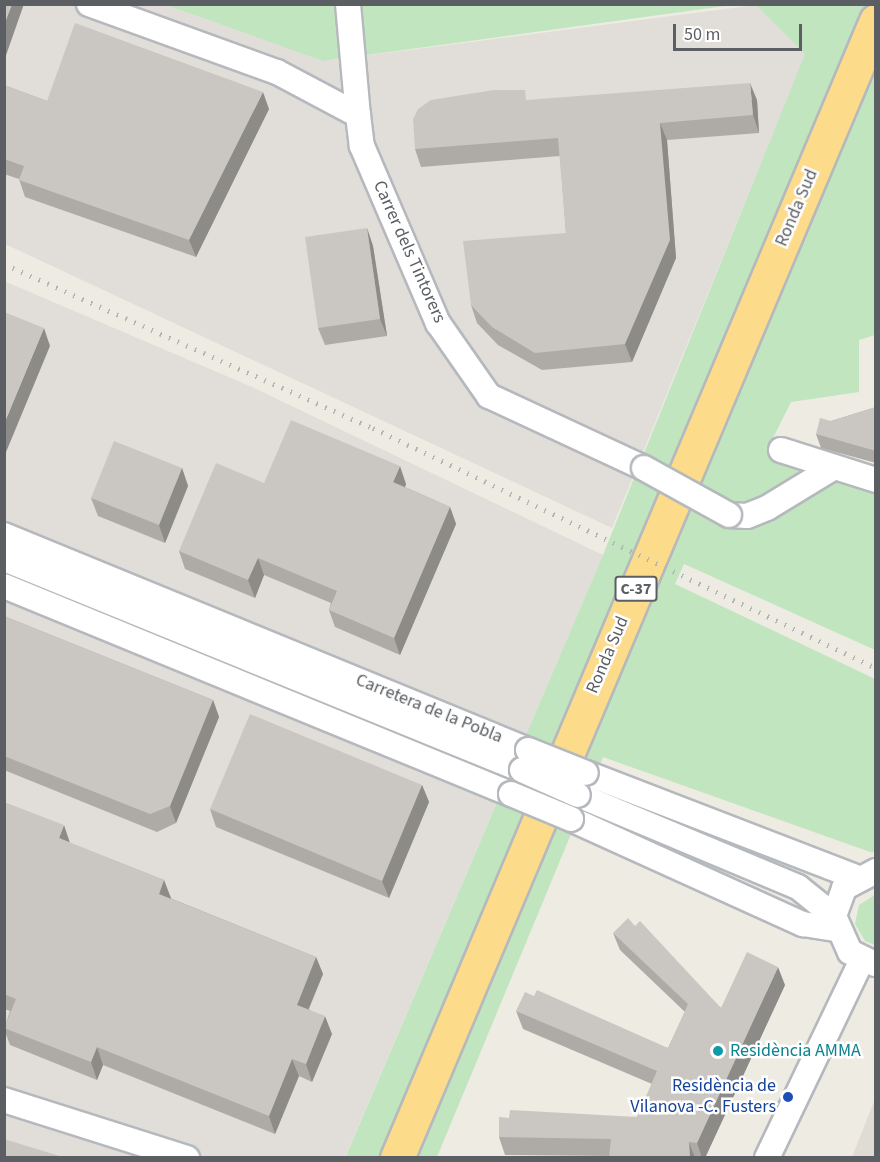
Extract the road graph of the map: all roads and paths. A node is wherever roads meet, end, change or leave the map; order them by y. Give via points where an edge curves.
1 (89, 4) edge
2 (348, 4) edge
3 (868, 4) edge
4 (876, 21) edge
5 (868, 44) edge
6 (358, 115) junction
7 (781, 450) dead end
8 (831, 469) junction
9 (876, 480) edge
10 (4, 535) edge
11 (4, 560) edge
12 (4, 586) edge
13 (525, 760) junction
14 (582, 784) junction
15 (858, 879) edge
16 (798, 887) junction
17 (835, 922) junction
18 (869, 962) edge
19 (4, 1100) edge
20 (188, 1158) edge
21 (397, 1158) edge
22 (767, 1158) edge

1 - 6 street via 277,72
2 - 6 street, Carrer dels Tintorers
3 - 5 highway
4 - 5 highway, Ronda Sud / C-37
5 - 21 highway, Ronda Sud / C-37
6 - 8 street, Carrer dels Tintorers, bridge via 362,146 438,323 489,396 644,468 729,515 747,516 767,508
7 - 8 street
8 - 9 street
10 - 13 street, Carretera de la Pobla
11 - 13 street, Carretera de la Pobla
12 - 17 street, bridge via 571,819 803,924
13 - 14 street, Carretera de la Pobla, bridge
14 - 15 street, Carretera de la Pobla
14 - 16 street, Carretera de la Pobla
15 - 16 street, Carretera de la Pobla
15 - 17 street
16 - 17 street, Carretera de la Pobla
17 - 18 street, Carretera de la Pobla via 850,952
18 - 22 street
19 - 20 street

